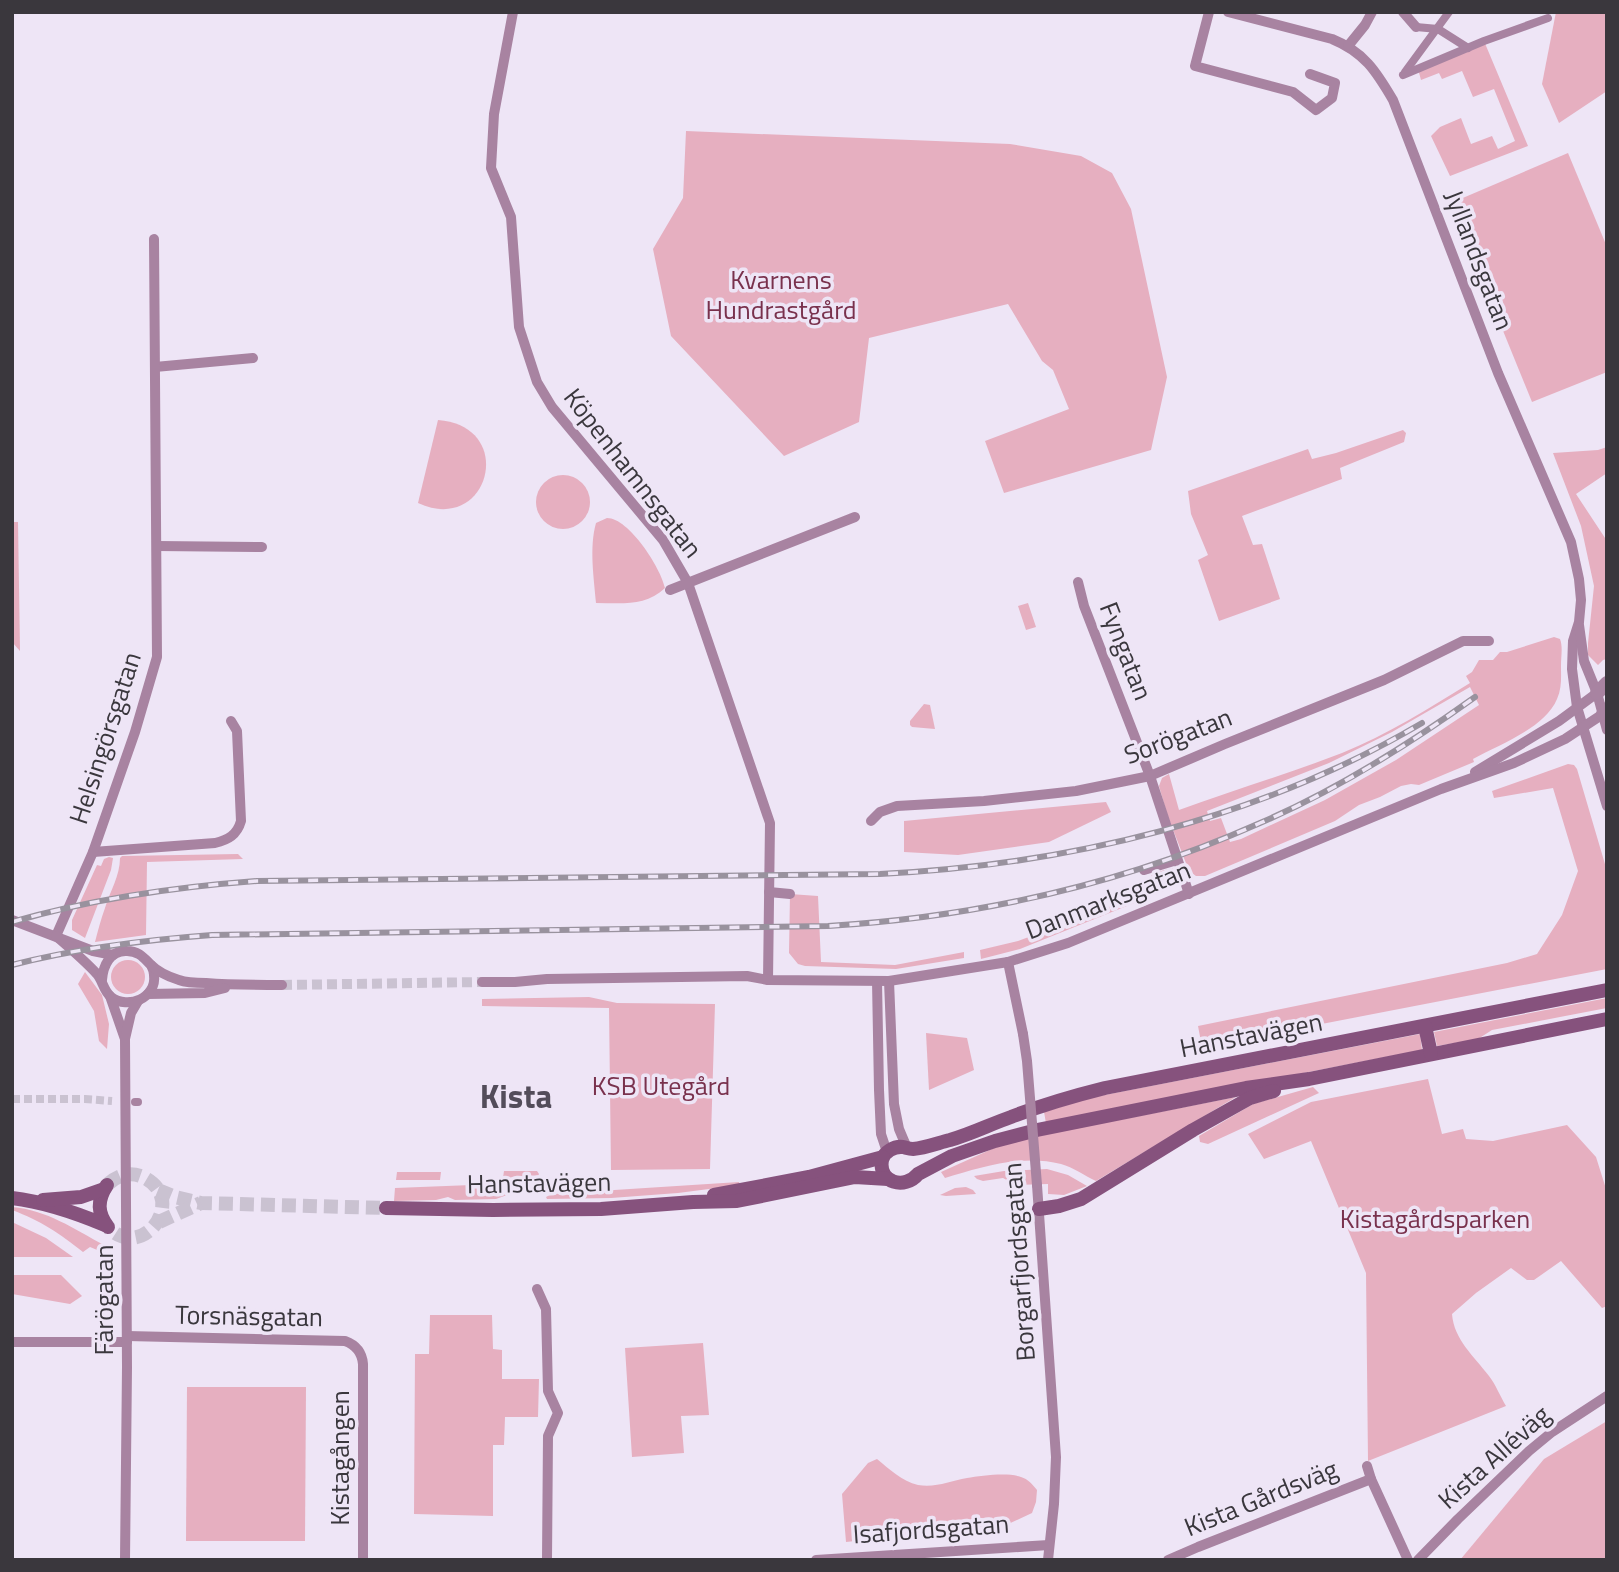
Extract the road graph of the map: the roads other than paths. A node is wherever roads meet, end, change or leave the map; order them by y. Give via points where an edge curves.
1 (513, 12) edge
2 (1209, 12) edge
3 (1228, 12) edge
4 (1372, 12) edge
5 (1403, 12) edge
6 (1449, 12) edge
7 (1548, 18) dead end
8 (1416, 27) joint
9 (1438, 29) junction
10 (1348, 46) junction
11 (1468, 48) junction
12 (1310, 74) dead end
13 (153, 239) dead end
14 (253, 358) dead end
15 (156, 367) junction
16 (855, 517) dead end
17 (157, 547) junction
18 (262, 547) dead end
19 (1078, 582) dead end
20 (688, 583) junction
21 (670, 590) dead end
22 (1579, 622) junction
23 (1489, 641) dead end
24 (1602, 688) edge
25 (1577, 707) junction
26 (1605, 712) edge
27 (231, 721) dead end
28 (1583, 728) junction
29 (1607, 730) edge
30 (1150, 776) junction
31 (1448, 787) junction
32 (1607, 806) edge
33 (871, 821) dead end
34 (93, 852) junction
35 (1177, 860) junction
36 (1144, 870) dead end
37 (769, 892) junction
38 (790, 894) dead end
39 (1189, 894) junction
40 (12, 920) edge
41 (56, 936) junction
42 (113, 955) junction
43 (1007, 962) junction
44 (151, 965) junction
45 (102, 980) junction
46 (768, 980) junction
47 (877, 981) junction
48 (889, 981) junction
49 (482, 982) tunnel mouth
50 (282, 985) tunnel mouth
51 (236, 986) junction
52 (1607, 990) edge
53 (110, 996) junction
54 (143, 997) junction
55 (1607, 1019) edge
56 (1425, 1026) junction
57 (125, 1039) junction
58 (1430, 1054) junction
59 (1309, 1079) junction
60 (909, 1149) junction
61 (885, 1155) junction
62 (918, 1174) junction
63 (888, 1179) junction
64 (12, 1198) edge
65 (34, 1200) junction
66 (693, 1202) junction
67 (386, 1208) tunnel mouth
68 (1039, 1209) junction
69 (537, 1289) dead end
70 (127, 1339) junction
71 (12, 1342) edge
72 (362, 1357) joint
73 (1607, 1396) edge
74 (1367, 1466) dead end
75 (1371, 1479) junction
76 (1048, 1545) junction
77 (363, 1559) edge
78 (125, 1560) edge
79 (547, 1560) edge
80 (816, 1560) edge
81 (1048, 1560) edge
82 (1168, 1560) edge
83 (1408, 1560) edge
84 (1418, 1560) edge

1 - 20 street, Köpenhamnsgatan via 494,114 491,168 511,217 519,327 537,382 552,407 663,540
2 - 12 street via 1195,66 1293,92 1316,110 1332,98 1335,83
3 - 10 street, Jyllandsgatan
4 - 10 street
5 - 8 street
6 - 9 street
7 - 11 street
8 - 9 street
9 - 11 street
9 - 11 street via 1403,75
10 - 22 street, Jyllandsgatan via 1365,59 1393,100 1497,373 1571,542 1579,579
13 - 15 street, Helsingörsgatan
14 - 15 street
15 - 17 street, Helsingörsgatan
16 - 20 street
17 - 18 street
17 - 34 street, Helsingörsgatan via 158,657
19 - 30 street, Fyngatan
20 - 21 street
20 - 37 street, Köpenhamnsgatan via 771,822
22 - 24 street, Jyllandsgatan via 1584,661
22 - 25 street, Jyllandsgatan via 1572,669
23 - 30 street, Sorögatan via 1463,641 1384,680
24 - 25 street, Danmarksgatan
24 - 26 street, Jyllandsgatan
25 - 28 street, Jyllandsgatan
25 - 31 street, Danmarksgatan
26 - 28 street, Danmarksgatan
26 - 29 street, Jyllandsgatan
27 - 34 street via 237,731 241,821 231,838
28 - 31 street, Danmarksgatan via 1514,763
28 - 32 street, Jyllandsgatan
30 - 33 street, Sorögatan via 1063,792 897,806
30 - 35 street, Fyngatan
31 - 39 street, Danmarksgatan
34 - 41 street, Helsingörsgatan
35 - 36 street
35 - 39 street, Fyngatan
37 - 38 street
37 - 46 street, Köpenhamnsgatan
39 - 43 street, Danmarksgatan via 1068,943
40 - 41 street
41 - 42 street
41 - 45 street
42 - 44 street via 136,952
42 - 45 street via 102,970
43 - 48 street, Danmarksgatan
43 - 68 street, Borgarfjordsgatan, bridge via 1027,1061
44 - 51 street via 180,981
44 - 54 street via 154,982
45 - 53 street
46 - 47 street, Danmarksgatan
46 - 49 street, Danmarksgatan via 747,976
47 - 48 street, Danmarksgatan
47 - 61 street
48 - 60 street via 894,1104
50 - 51 street
51 - 54 street
52 - 56 main road, Hanstavägen
53 - 54 street via 123,1003
53 - 57 street, Färögatan
54 - 57 street, Färögatan via 131,1013
55 - 58 main road, Hanstavägen
56 - 58 main road
56 - 60 main road, Hanstavägen via 1083,1093 955,1138
57 - 70 street, Färögatan
58 - 59 main road, Hanstavägen
59 - 62 main road, Hanstavägen via 1037,1130 952,1156
59 - 68 main road via 1250,1098 1081,1199
60 - 61 main road, Hanstavägen via 897,1147
60 - 62 main road via 918,1160
61 - 63 main road via 882,1169
61 - 66 main road, Hanstavägen
62 - 63 main road, Hanstavägen via 900,1184
63 - 66 main road, Hanstavägen via 855,1177 737,1201
64 - 65 main road
65 - 65 main road via 81,1197 106,1187 99,1210 107,1226
66 - 67 main road, Hanstavägen via 601,1209
68 - 76 street, Borgarfjordsgatan via 1056,1457
69 - 79 street via 546,1309 548,1391 558,1413 548,1436
70 - 71 street, Torsnäsgatan
70 - 72 street, Torsnäsgatan via 345,1341
70 - 78 street, Färögatan
72 - 77 street, Kistagången
73 - 84 street, Kista Alléväg via 1529,1451
74 - 75 street, Kista Gårdsväg
75 - 82 street, Kista Gårdsväg
75 - 83 street, Kista Gårdsväg
76 - 80 street, Isafjordsgatan
76 - 81 street, Borgarfjordsgatan

